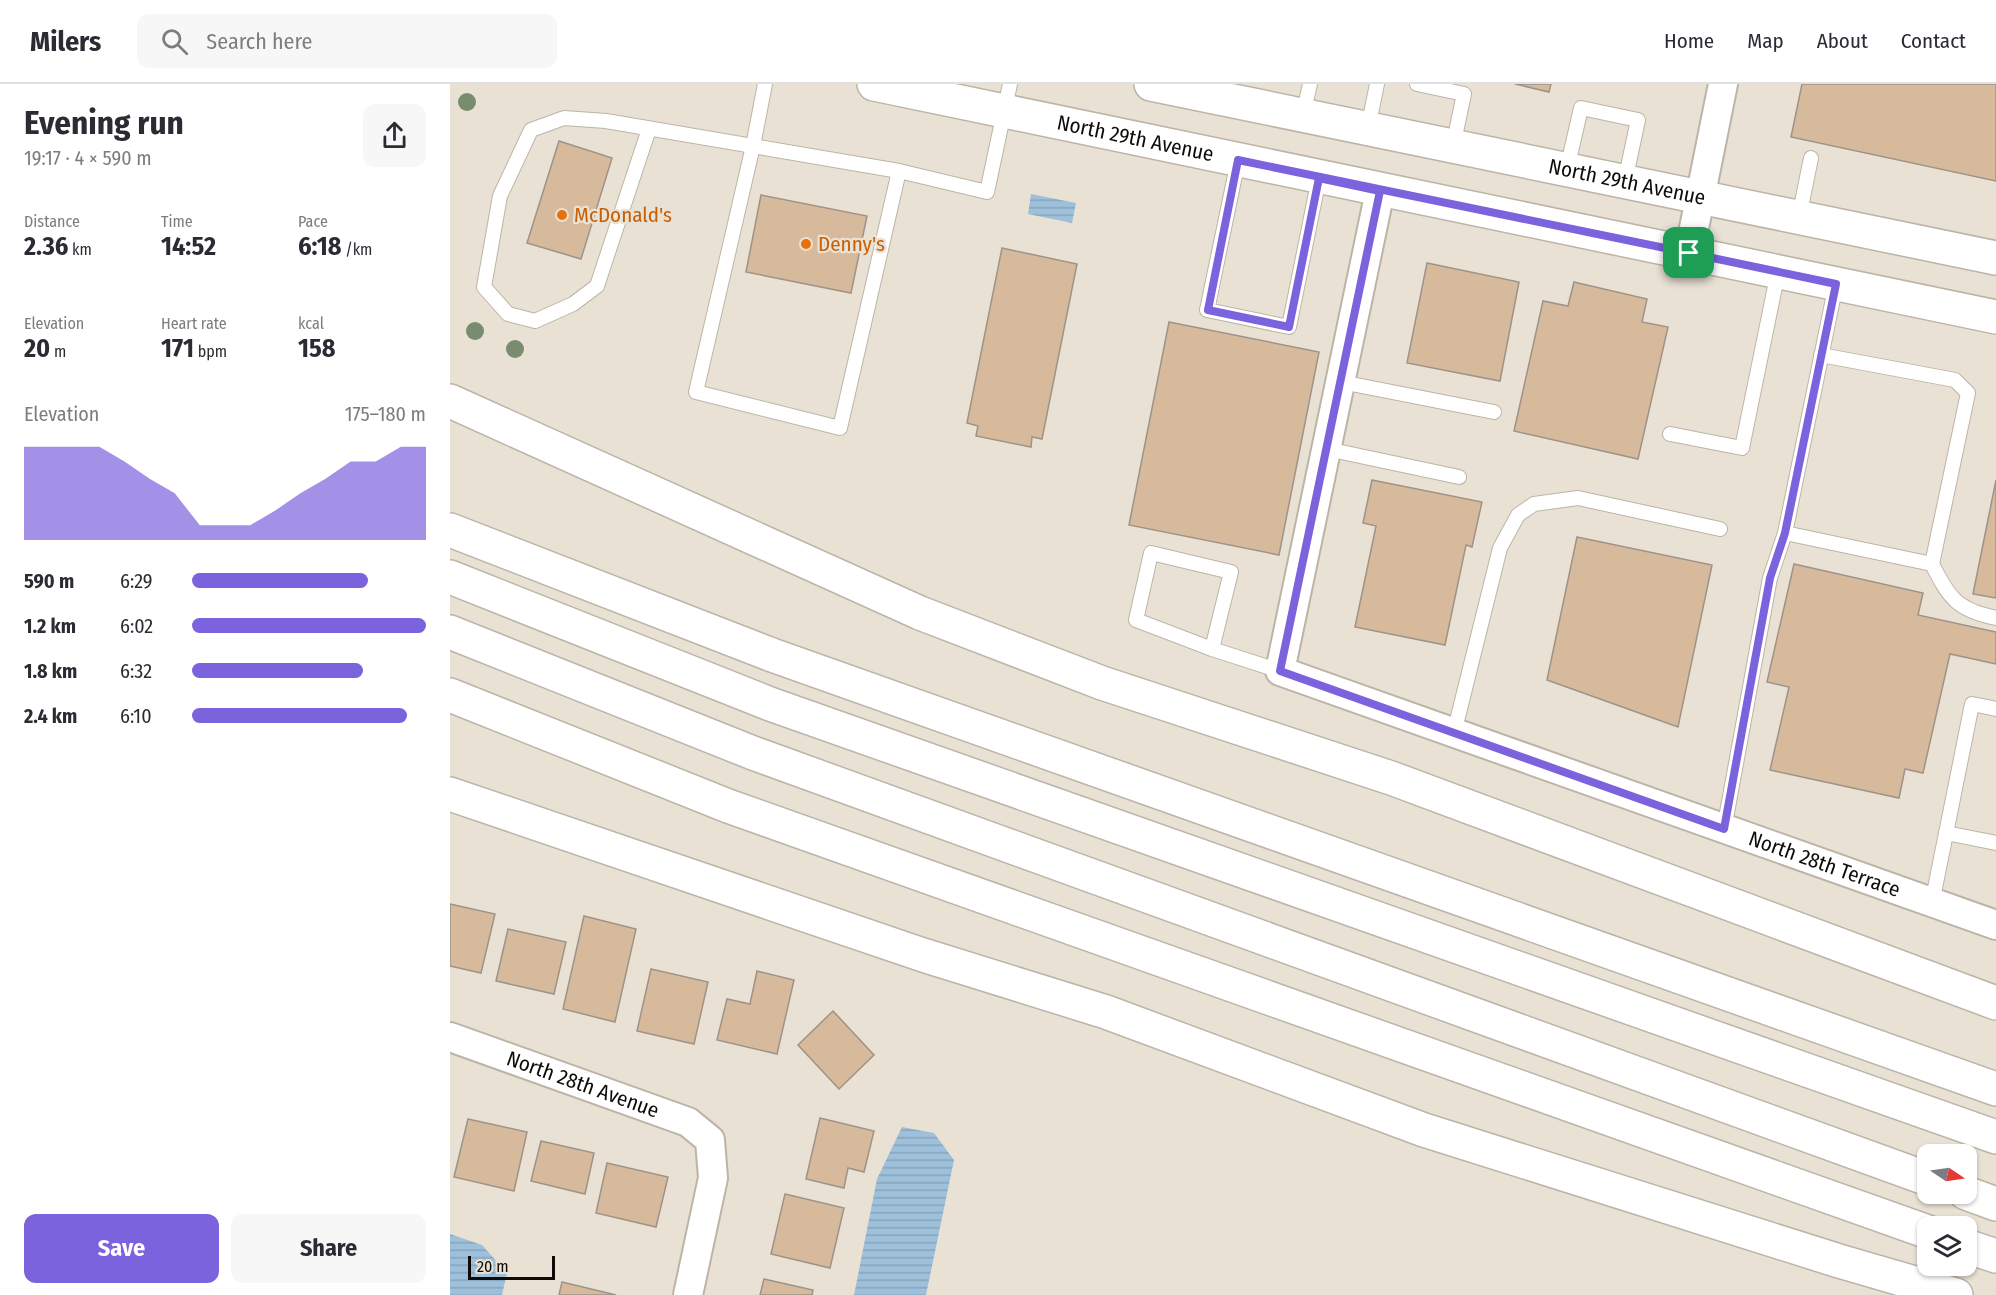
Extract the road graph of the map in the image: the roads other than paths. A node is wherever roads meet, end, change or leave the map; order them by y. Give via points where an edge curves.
1 (765, 84) edge
2 (874, 84) edge
3 (1151, 84) edge
4 (1310, 84) edge
5 (1377, 84) edge
6 (1417, 84) edge
7 (1724, 84) edge
8 (1007, 98) edge
9 (1303, 115) junction
10 (649, 129) junction
11 (1368, 129) junction
12 (1453, 146) junction
13 (753, 147) junction
14 (1811, 158) dead end
15 (1238, 160) junction
16 (1567, 169) junction
17 (899, 171) junction
18 (1319, 178) junction
19 (1625, 181) junction
20 (1380, 191) junction
21 (1700, 196) junction
22 (1799, 217) junction
23 (1689, 253) junction
24 (1996, 258) edge
25 (1778, 272) junction
26 (1836, 284) junction
27 (1996, 317) edge
28 (1821, 355) junction
29 (1341, 382) junction
30 (450, 401) edge
31 (1494, 412) dead end
32 (1670, 434) dead end
33 (1327, 449) junction
34 (1459, 477) dead end
35 (1720, 529) dead end
36 (450, 530) edge
37 (1785, 533) junction
38 (1932, 564) junction
39 (450, 577) edge
40 (1996, 618) edge
41 (450, 632) edge
42 (1212, 648) junction
43 (1280, 671) junction
44 (450, 694) edge
45 (1996, 709) edge
46 (1454, 733) junction
47 (450, 794) edge
48 (1724, 829) junction
49 (1946, 833) junction
50 (1996, 843) edge
51 (1932, 903) junction
52 (1996, 925) edge
53 (1996, 1003) edge
54 (450, 1038) edge
55 (1996, 1089) edge
56 (1996, 1137) edge
57 (1917, 1175) edge
58 (1977, 1197) edge
59 (1996, 1204) edge
60 (1917, 1228) edge
61 (1977, 1250) edge
62 (1996, 1256) edge
63 (688, 1295) edge
64 (1956, 1295) edge

1 - 13 lane
2 - 8 main road, North 29th Avenue
3 - 9 main road, North 29th Avenue
4 - 9 lane
5 - 11 lane
6 - 12 lane via 1464,94
7 - 21 street
8 - 15 main road, North 29th Avenue
8 - 17 lane via 987,192
9 - 11 main road, North 29th Avenue
10 - 10 lane via 564,118 531,130 500,196 484,287 508,314 535,321 573,304 597,286
10 - 13 lane
11 - 12 main road, North 29th Avenue
12 - 16 main road, North 29th Avenue
13 - 17 lane
13 - 17 lane via 696,392 840,428
14 - 22 lane
15 - 18 main road, North 29th Avenue
15 - 18 lane via 1208,310 1289,327
16 - 19 main road, North 29th Avenue
16 - 19 lane via 1581,108 1638,120
18 - 20 main road, North 29th Avenue
19 - 21 main road, North 29th Avenue
20 - 23 main road, North 29th Avenue
20 - 29 street
21 - 22 main road, North 29th Avenue
21 - 23 street
22 - 24 main road, North 29th Avenue
23 - 25 main road, North 29th Avenue
25 - 26 main road, North 29th Avenue
25 - 32 lane via 1742,448
26 - 27 main road, North 29th Avenue
26 - 28 lane
28 - 37 lane
28 - 38 lane via 1955,380 1968,393
29 - 31 lane
29 - 33 street
30 - 53 main road via 931,617 1102,683 1391,778
33 - 34 lane
33 - 43 street
35 - 46 lane via 1578,498 1534,504 1518,515 1500,548
36 - 55 main road via 772,656
37 - 38 lane
37 - 48 lane via 1770,578
38 - 40 lane via 1947,594 1975,614
39 - 56 main road via 770,704
41 - 57 main road via 764,757
42 - 42 lane via 1231,572 1151,553 1136,620
42 - 43 lane
43 - 46 street, North 28th Terrace
44 - 60 main road via 728,806
45 - 49 lane via 1972,704
46 - 48 street, North 28th Terrace
47 - 64 main road via 923,955 1106,1012 1424,1130
48 - 51 street, North 28th Terrace
49 - 50 lane
49 - 51 lane
51 - 52 street, North 28th Terrace
54 - 63 street, North 28th Avenue via 688,1122 710,1140 713,1178
58 - 59 main road
61 - 62 main road

